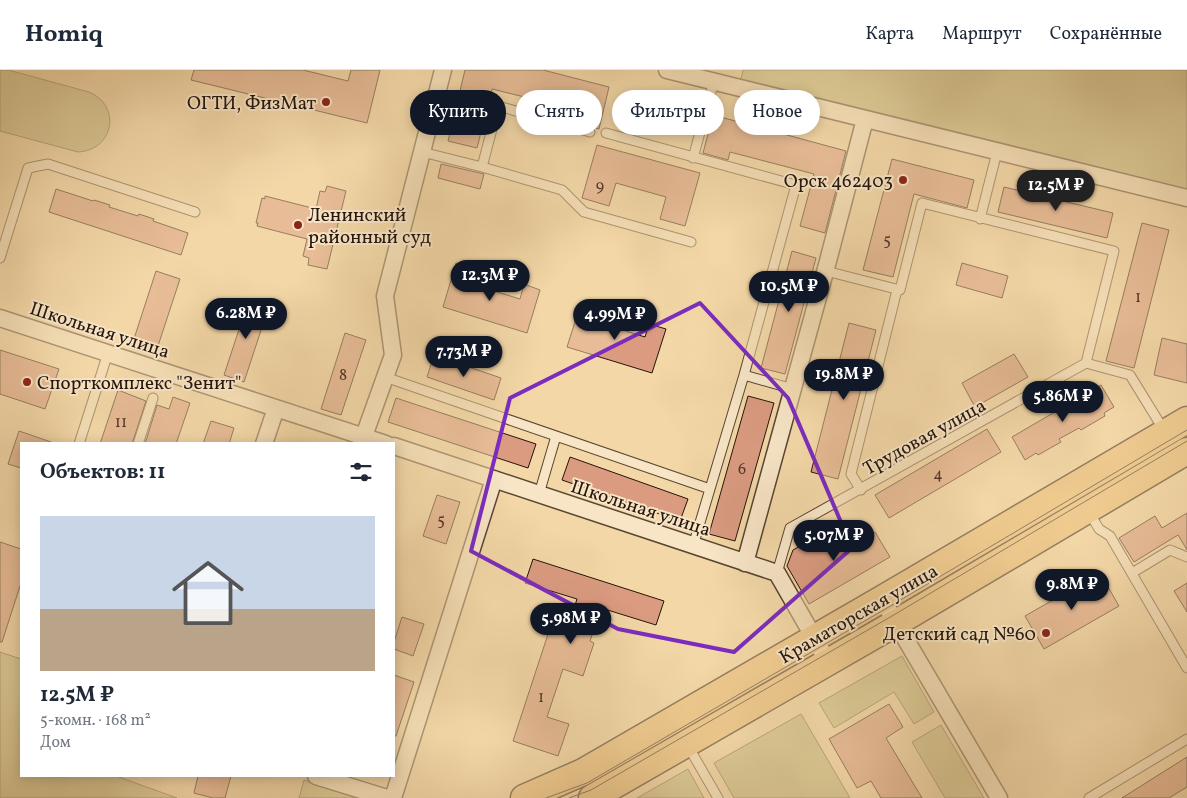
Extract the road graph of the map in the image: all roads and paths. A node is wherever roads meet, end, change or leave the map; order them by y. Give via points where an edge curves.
1 (443, 70) edge
2 (667, 70) edge
3 (714, 82) junction
4 (516, 111) edge
5 (865, 119) junction
6 (606, 133) dead end
7 (422, 152) junction
8 (997, 152) junction
9 (693, 158) junction
10 (482, 167) junction
11 (1187, 198) edge
12 (194, 212) dead end
13 (980, 218) junction
14 (691, 242) dead end
15 (0, 258) edge
16 (826, 271) junction
17 (896, 290) junction
18 (0, 318) edge
19 (108, 353) junction
20 (1086, 363) junction
21 (744, 375) junction
22 (385, 377) junction
23 (793, 389) junction
24 (154, 398) dead end
25 (276, 408) junction
26 (1176, 426) edge
27 (364, 436) junction
28 (556, 436) junction
29 (80, 442) edge
30 (139, 442) edge
31 (265, 442) edge
32 (380, 442) edge
33 (395, 446) edge
34 (1183, 453) edge
35 (494, 480) junction
36 (1074, 486) junction
37 (710, 489) junction
38 (861, 490) junction
39 (538, 494) junction
40 (1087, 510) junction
41 (693, 546) junction
42 (1187, 557) edge
43 (745, 563) junction
44 (777, 573) junction
45 (1132, 573) junction
46 (882, 599) junction
47 (896, 623) junction
48 (815, 638) junction
49 (828, 662) junction
50 (1187, 668) edge
51 (672, 721) junction
52 (1187, 739) edge
53 (687, 744) junction
54 (319, 777) edge
55 (387, 798) edge
56 (393, 798) edge
57 (524, 798) edge
58 (592, 798) edge
59 (718, 798) edge
60 (999, 798) edge
61 (1089, 798) edge

1 - 7 street
2 - 3 street
3 - 5 street
3 - 9 lane
4 - 10 lane via 498,106
5 - 8 street
5 - 16 street
6 - 9 lane
7 - 10 lane
7 - 22 street via 385,296 393,355
8 - 11 street
8 - 13 lane
9 - 21 lane via 796,185
10 - 14 lane via 562,190 584,212
12 - 15 lane via 48,164 28,168
13 - 17 lane via 922,203 900,290
13 - 20 lane via 1114,252
16 - 17 lane
16 - 23 street
17 - 38 lane via 851,474
18 - 19 street, Школьная улица
19 - 25 street, Школьная улица
19 - 29 lane
20 - 26 lane via 1130,375
20 - 38 lane, Трудовая улица
21 - 23 lane
21 - 37 lane
22 - 27 street
22 - 28 lane
23 - 43 street
24 - 30 lane
25 - 27 street, Школьная улица
25 - 31 street
26 - 34 street
26 - 36 main road, Краматорская улица
27 - 32 street, Школьная улица
28 - 37 lane
28 - 39 lane
33 - 35 street, Школьная улица
34 - 40 main road, Краматорская улица
35 - 39 street, Школьная улица
35 - 56 street
36 - 40 street
36 - 46 main road, Краматорская улица
37 - 41 lane
38 - 44 lane, Трудовая улица via 790,528
39 - 41 street, Школьная улица
40 - 45 lane via 1099,529 1110,536
40 - 47 main road, Краматорская улица
41 - 43 street, Школьная улица
42 - 45 lane via 1170,550
43 - 44 street, Школьная улица
44 - 48 street
45 - 50 lane
46 - 47 street
46 - 48 main road, Краматорская улица
47 - 49 main road, Краматорская улица
47 - 60 street
48 - 49 street
48 - 51 main road, Краматорская улица
49 - 53 main road, Краматорская улица
51 - 53 street
51 - 57 main road, Краматорская улица via 583,772
52 - 61 lane
53 - 58 main road, Краматорская улица
53 - 59 lane
54 - 55 street

